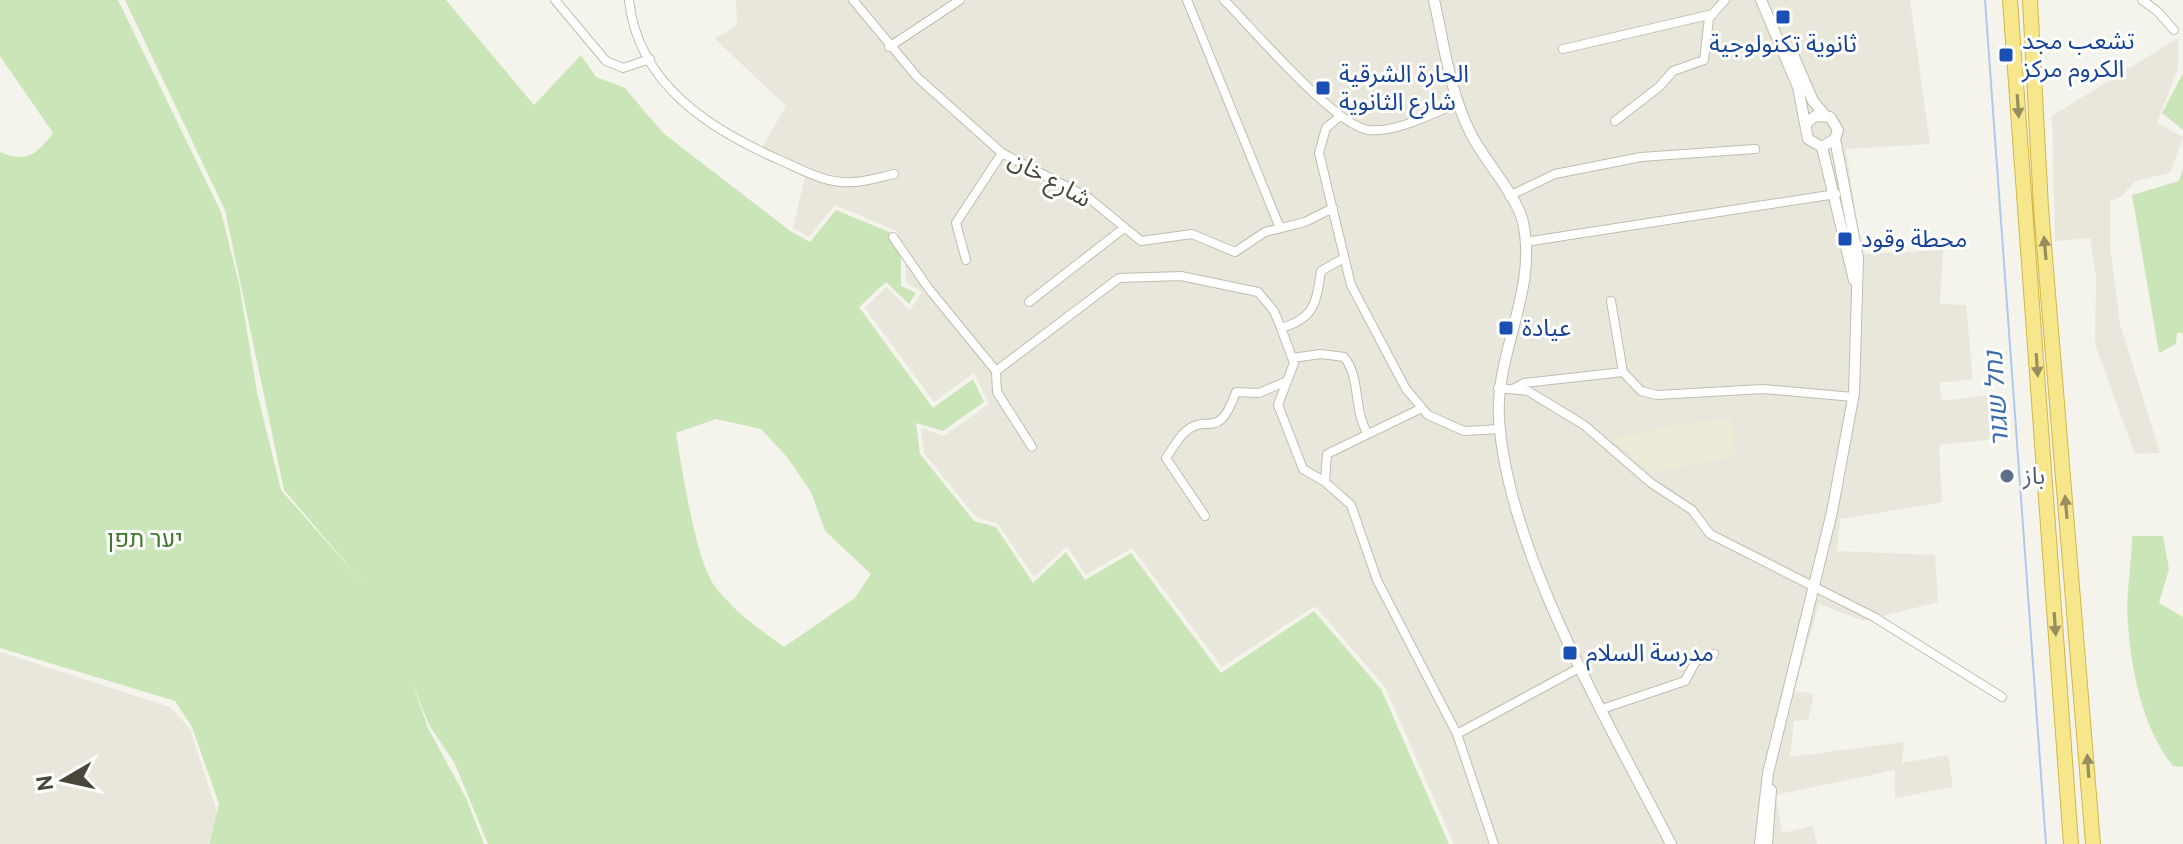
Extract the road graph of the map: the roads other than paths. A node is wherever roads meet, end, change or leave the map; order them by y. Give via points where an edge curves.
1 (555, 0) edge
2 (629, 0) edge
3 (853, 0) edge
4 (960, 0) edge
5 (1187, 0) edge
6 (1224, 0) edge
7 (1434, 0) edge
8 (1725, 0) edge
9 (1761, 0) edge
10 (1767, 0) edge
11 (2010, 0) edge
12 (2033, 0) edge
13 (2142, 0) edge
14 (1713, 14) junction
15 (2174, 30) dead end
16 (889, 47) junction
17 (1563, 49) dead end
18 (650, 59) junction
19 (1458, 103) junction
20 (1825, 115) junction
21 (1339, 117) junction
22 (1615, 121) dead end
23 (1807, 123) junction
24 (1835, 139) junction
25 (1822, 147) junction
26 (1755, 149) dead end
27 (1002, 153) junction
28 (894, 174) dead end
29 (1836, 194) junction
30 (1509, 196) junction
31 (1333, 208) junction
32 (1124, 228) junction
33 (1280, 228) junction
34 (893, 237) dead end
35 (1525, 242) junction
36 (1344, 258) junction
37 (966, 260) dead end
38 (1855, 282) junction
39 (1611, 301) dead end
40 (1029, 302) dead end
41 (1281, 328) junction
42 (1292, 358) junction
43 (996, 371) junction
44 (1623, 372) junction
45 (1287, 381) junction
46 (1498, 388) junction
47 (1512, 390) junction
48 (1853, 397) junction
49 (1422, 408) junction
50 (1500, 429) junction
51 (1368, 434) junction
52 (1032, 447) dead end
53 (1325, 482) junction
54 (1205, 516) dead end
55 (1813, 586) junction
56 (1714, 654) dead end
57 (1581, 667) junction
58 (2002, 697) dead end
59 (1602, 709) junction
60 (1457, 734) junction
61 (1773, 756) junction
62 (1494, 844) edge
63 (1671, 844) edge
64 (1760, 844) edge
65 (1767, 844) edge
66 (2071, 844) edge
67 (2093, 844) edge

1 - 18 street via 606,61 623,68
2 - 18 street
3 - 16 street, شارع خان
4 - 16 street
5 - 33 street
6 - 21 street
7 - 19 street
8 - 14 street
9 - 23 street via 1791,66
10 - 20 street via 1813,101
11 -> 66 highway
67 -> 12 highway via 2041,208
13 - 15 street
14 - 17 street
14 - 22 street via 1704,60 1673,71
16 - 27 street, شارع خان
18 - 28 street via 696,116 750,147 820,178 851,183
19 - 21 street via 1369,130
19 - 30 street
20 - 23 street
20 - 24 street via 1836,125
21 - 31 street via 1326,128 1319,153
23 - 25 street via 1808,139
24 - 25 street
24 - 38 street via 1858,258
25 - 29 street
26 - 30 street via 1641,157 1555,174
27 - 32 street, شارع خان via 1089,198
27 - 37 street via 956,223
29 - 35 street
29 - 38 street
30 - 35 street via 1523,220
31 - 33 street, شارع خان
31 - 36 street
32 - 33 street, شارع خان via 1141,241 1192,234 1235,252
32 - 40 street
34 - 43 street
35 - 46 street via 1527,267 1519,312
36 - 41 street via 1321,271 1314,308 1301,322
36 - 49 street via 1351,285 1406,389
38 - 48 street
39 - 44 street
41 - 42 street
41 - 43 street via 1258,292 1181,276 1119,278
42 - 45 street
42 - 51 street via 1344,357
43 - 52 street via 997,392
44 - 47 street via 1524,383
44 - 48 street via 1641,391 1657,395 1763,389
45 - 53 street via 1278,405 1303,469
45 - 54 street via 1259,393 1236,392 1227,416 1186,430 1166,458
46 - 47 street
46 - 50 street
47 - 55 street via 1528,391 1584,425 1651,483 1692,510 1710,534
48 - 55 street
49 - 50 street via 1446,426 1464,431
49 - 51 street
50 - 57 street via 1529,548
51 - 53 street via 1327,454
53 - 60 street via 1351,505 1377,580
55 - 58 street via 1874,617
55 - 61 street
56 - 59 street via 1696,661 1685,681
57 - 59 street
57 - 60 street
59 - 63 street
60 - 62 street
61 - 64 street via 1760,816
61 - 65 street

